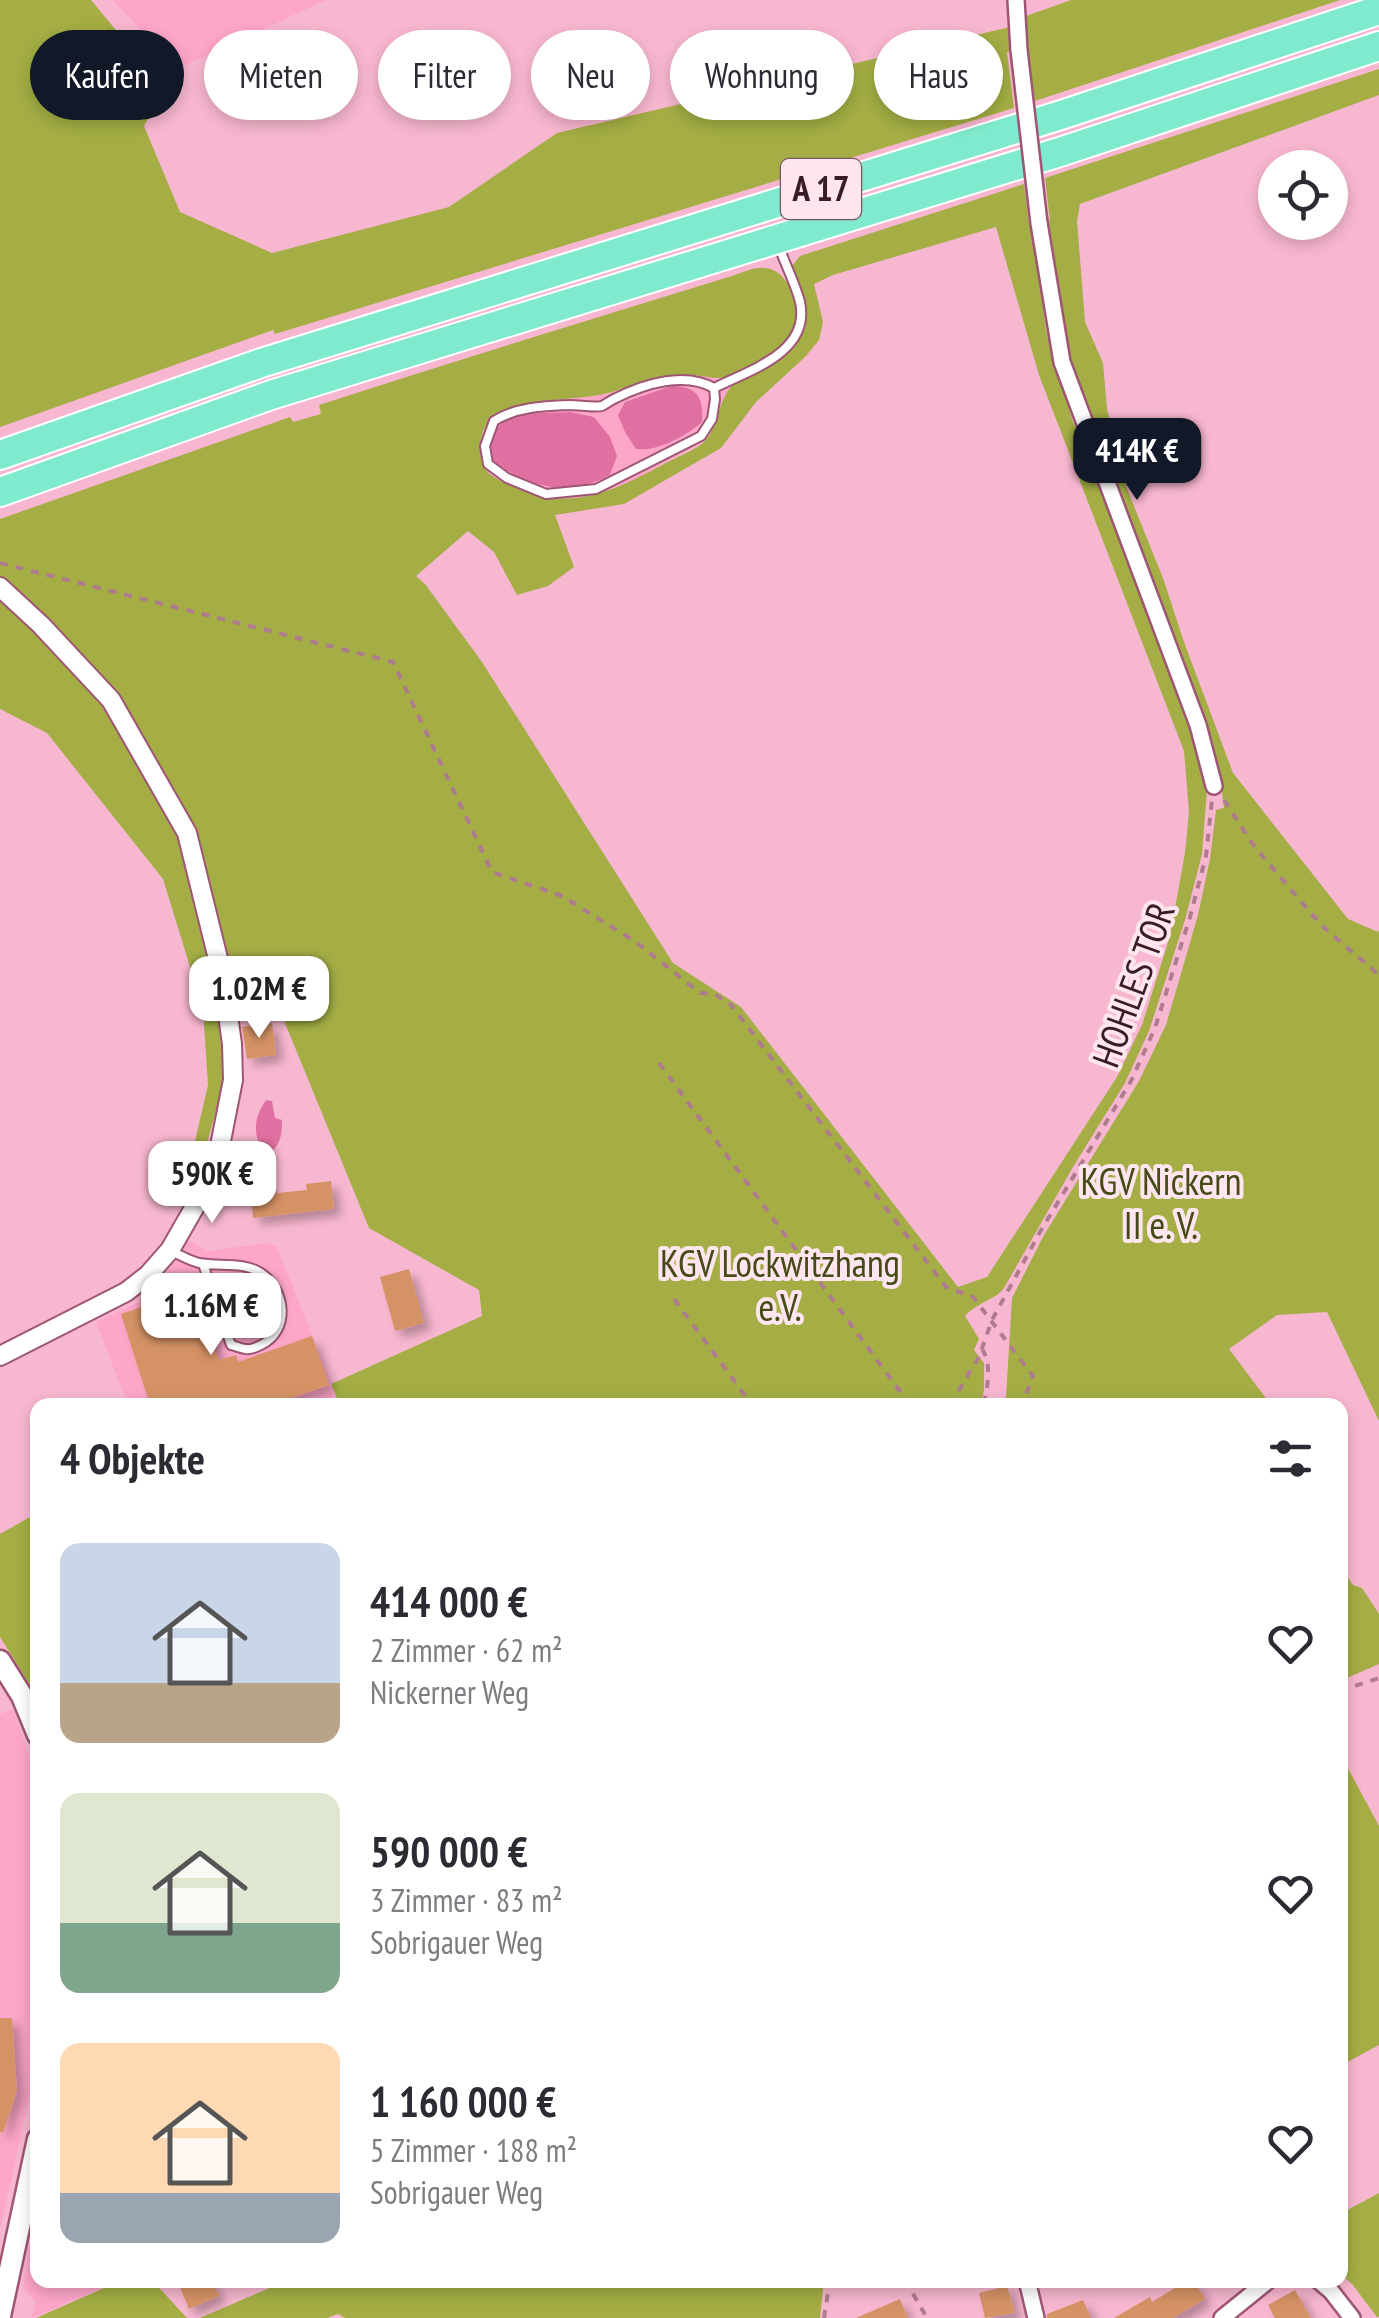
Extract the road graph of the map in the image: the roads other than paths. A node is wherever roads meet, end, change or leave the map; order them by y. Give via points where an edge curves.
1 (1016, 0) edge
2 (1379, 10) edge
3 (1379, 46) edge
4 (776, 239) junction
5 (714, 388) junction
6 (0, 455) edge
7 (0, 492) edge
8 (0, 587) edge
9 (1214, 786) road end
10 (170, 1250) junction
11 (203, 1264) junction
12 (0, 1356) edge
13 (0, 1661) edge
14 (30, 1716) edge
15 (30, 2176) edge
16 (1029, 2288) edge
17 (1259, 2288) edge
18 (1327, 2288) edge
19 (0, 2316) edge
20 (1036, 2318) edge
21 (1222, 2318) edge
22 (1352, 2318) edge

1 - 9 street, bridge via 1038,223 1062,362 1198,725
2 - 6 highway, A 17 via 260,362
3 - 4 highway, A 17
4 - 5 lane via 800,303 798,333 772,359
4 - 7 highway, A 17 via 271,395
5 - 5 lane via 683,380 655,383 603,406 511,410 494,421 485,446 488,464 546,494 596,489 701,436 712,419
8 - 10 street via 112,700 187,833 223,979 233,1080 209,1182
10 - 11 lane
10 - 12 street via 126,1292
11 - 11 lane via 263,1274 282,1307 276,1335 256,1348 231,1345
13 - 14 main road
15 - 19 main road
16 - 20 street
17 - 21 street
18 - 22 street

